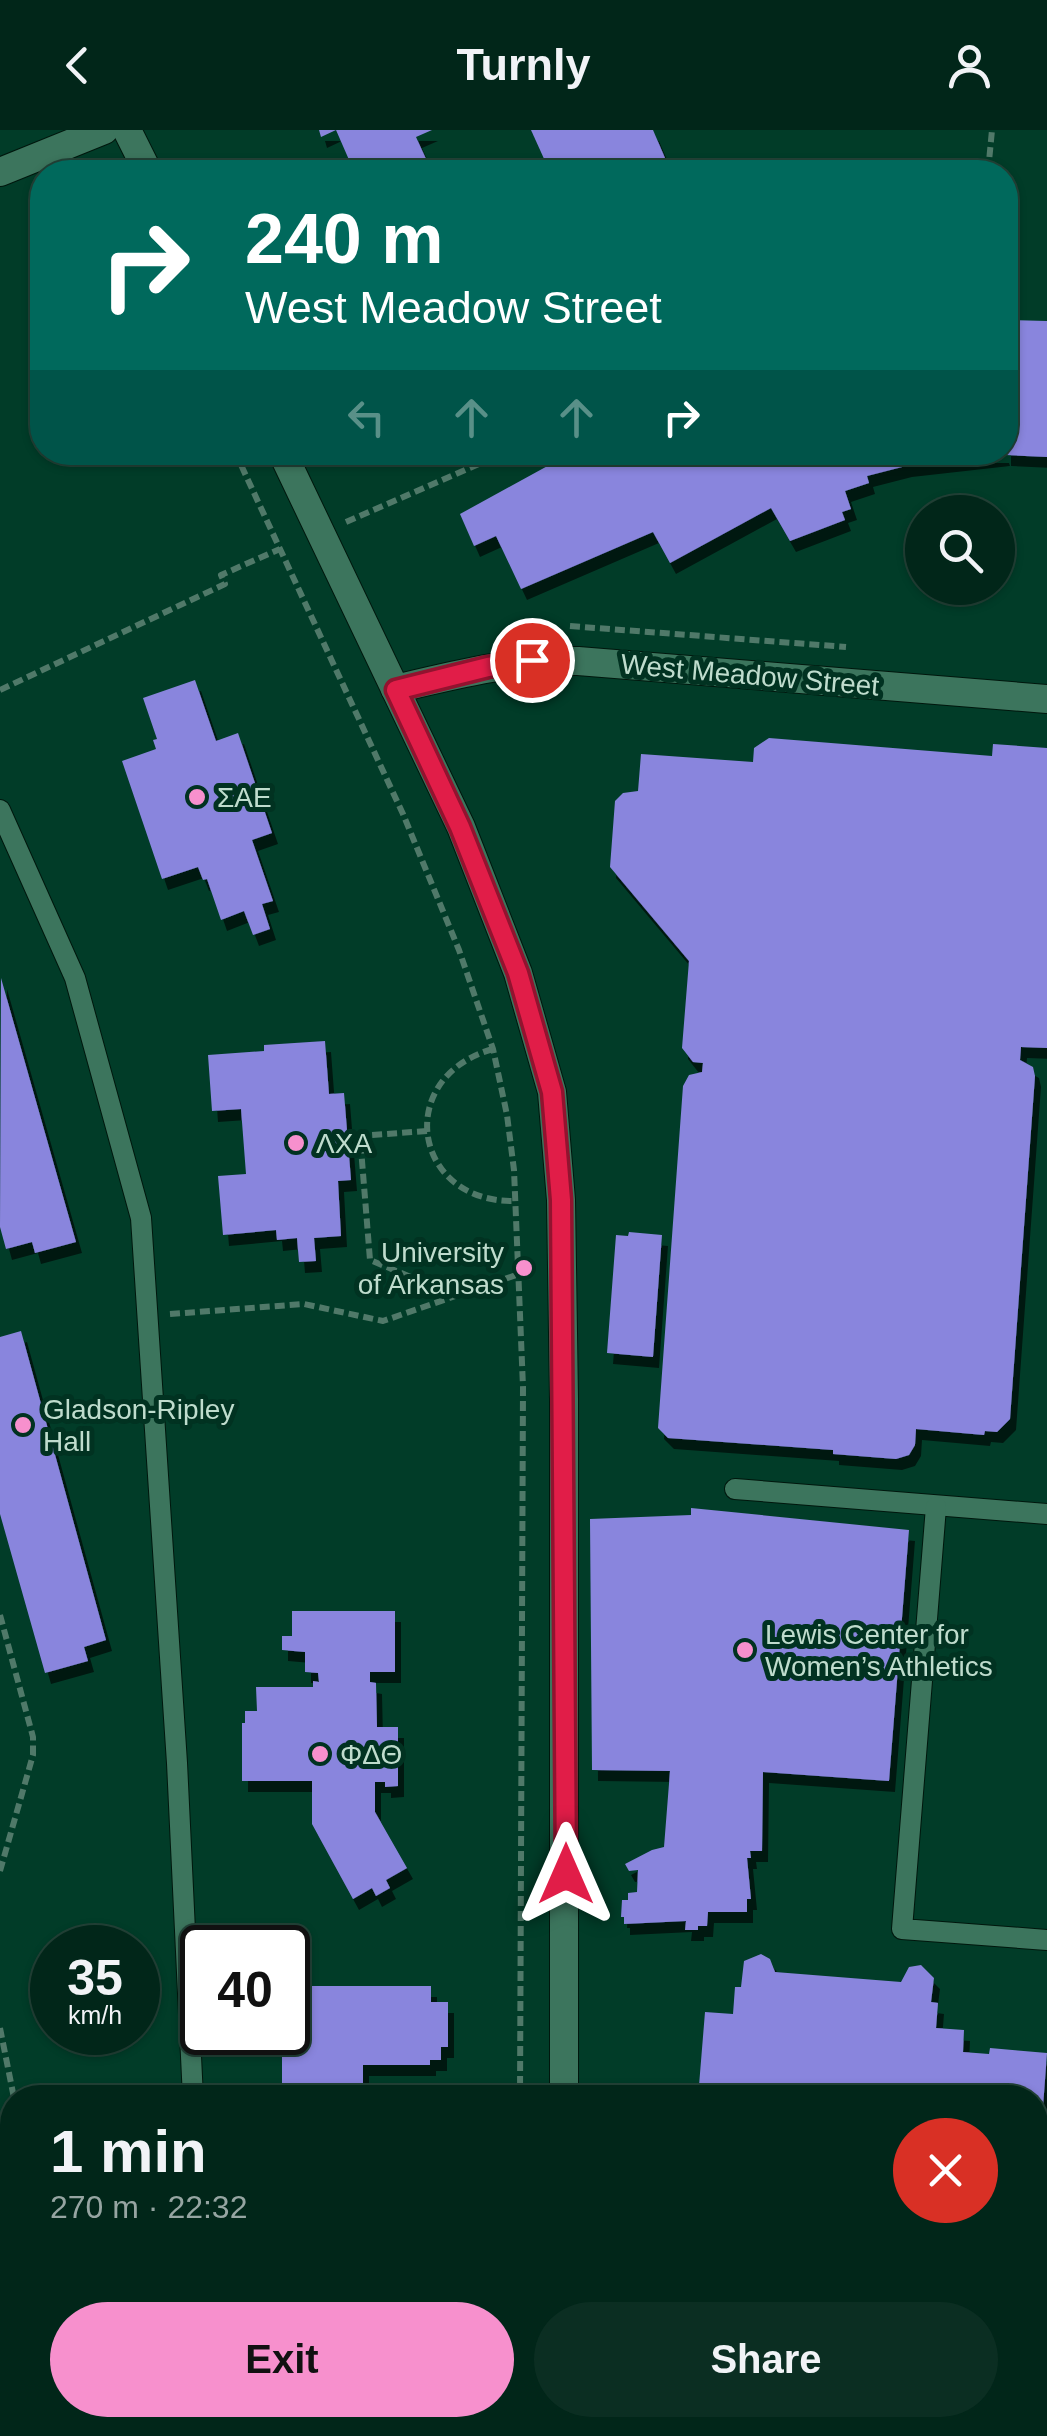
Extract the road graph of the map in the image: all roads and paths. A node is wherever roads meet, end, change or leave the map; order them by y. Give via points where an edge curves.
1 (104, 130) edge
2 (127, 130) edge
3 (992, 130) edge
4 (142, 160) edge
5 (989, 160) edge
6 (0, 172) edge
7 (241, 465) edge
8 (288, 465) edge
9 (476, 465) edge
10 (340, 524) dead end
11 (281, 549) junction
12 (570, 626) dead end
13 (846, 647) dead end
14 (0, 690) edge
15 (396, 690) junction
16 (1047, 700) edge
17 (0, 810) edge
18 (493, 1050) junction
19 (427, 1131) junction
20 (516, 1201) junction
21 (519, 1274) junction
22 (456, 1296) junction
23 (189, 1312) dead end
24 (735, 1489) dead end
25 (936, 1507) junction
26 (1047, 1514) edge
27 (0, 1615) edge
28 (0, 1871) edge
29 (1047, 1940) edge
30 (0, 2028) edge
31 (11, 2085) edge
32 (192, 2085) edge
33 (520, 2085) edge
34 (564, 2085) edge

1 - 6 street
2 - 4 street
3 - 5 path
7 - 11 path
8 - 15 street
9 - 10 path
11 - 14 path via 220,575 225,584
11 - 18 path via 403,814
12 - 13 path
15 - 16 street, West Meadow Street via 488,667 578,660
15 - 34 street via 511,955 552,1092 561,1200 564,1419
17 - 32 lane via 76,978 141,1218
18 - 19 path via 448,1073 431,1100
18 - 20 path
19 - 20 path via 439,1169 451,1182 488,1200
19 - 22 path via 360,1136 370,1260
20 - 21 path
21 - 22 path
21 - 33 path
22 - 23 path via 383,1320 304,1304
24 - 25 lane
25 - 26 lane
25 - 29 lane via 902,1930
27 - 28 path via 33,1755
30 - 31 path

